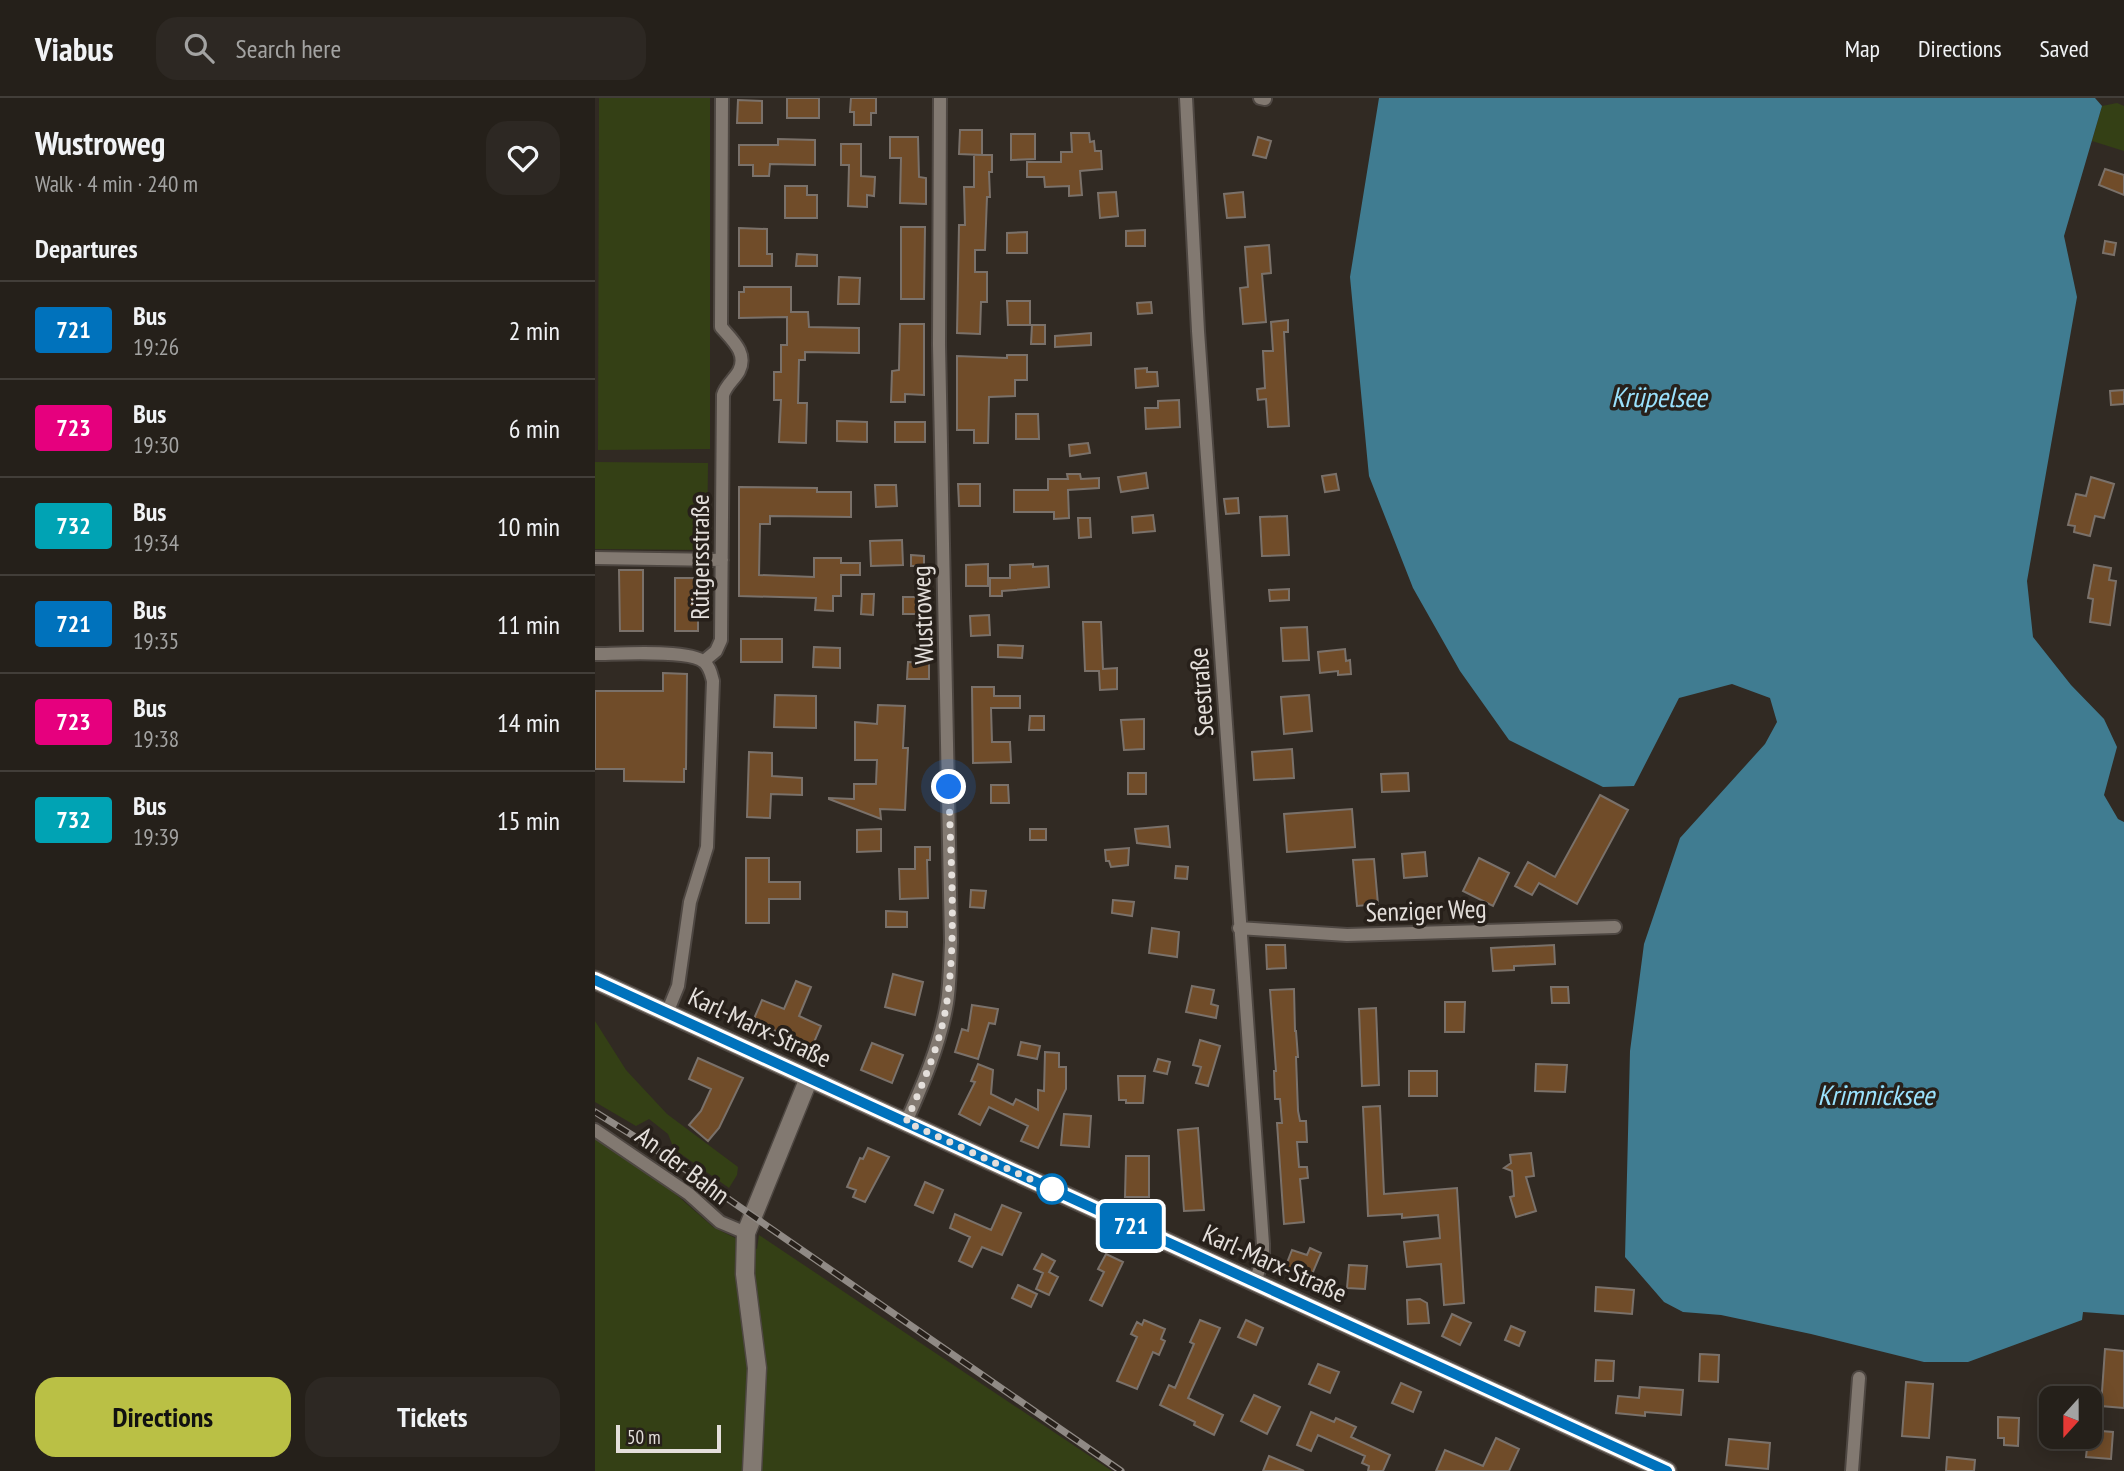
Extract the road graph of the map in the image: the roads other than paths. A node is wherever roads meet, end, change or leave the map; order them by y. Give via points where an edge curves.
1 (722, 98) edge
2 (940, 98) edge
3 (1186, 98) edge
4 (595, 558) edge
5 (722, 560) junction
6 (595, 654) edge
7 (703, 661) junction
8 (1615, 927) dead end
9 (1240, 929) junction
10 (595, 980) edge
11 (667, 1013) junction
12 (809, 1078) junction
13 (906, 1122) junction
14 (595, 1130) edge
15 (746, 1233) junction
16 (1255, 1282) junction
17 (1859, 1378) dead end
18 (752, 1471) edge
19 (1667, 1471) edge
20 (1852, 1471) edge

1 - 5 street, Rütgersstraße via 721,327 738,345 741,364 723,395
2 - 13 street, Wustroweg via 939,323 951,942 942,1027
3 - 9 street, Seestraße
4 - 5 street
5 - 7 street, Rütgersstraße via 721,640
6 - 7 street via 688,654
7 - 11 street via 713,681 707,847 690,902 678,986
8 - 9 street, Senziger Weg via 1347,935
9 - 16 street, Seestraße via 1263,1244
10 - 11 street, Karl-Marx-Straße
11 - 12 street, Karl-Marx-Straße
12 - 13 street, Karl-Marx-Straße
12 - 15 street
13 - 16 street, Karl-Marx-Straße
14 - 15 street, An der Bahn via 689,1194 720,1222
15 - 18 street via 745,1274 757,1368
16 - 19 street, Karl-Marx-Straße
17 - 20 street

